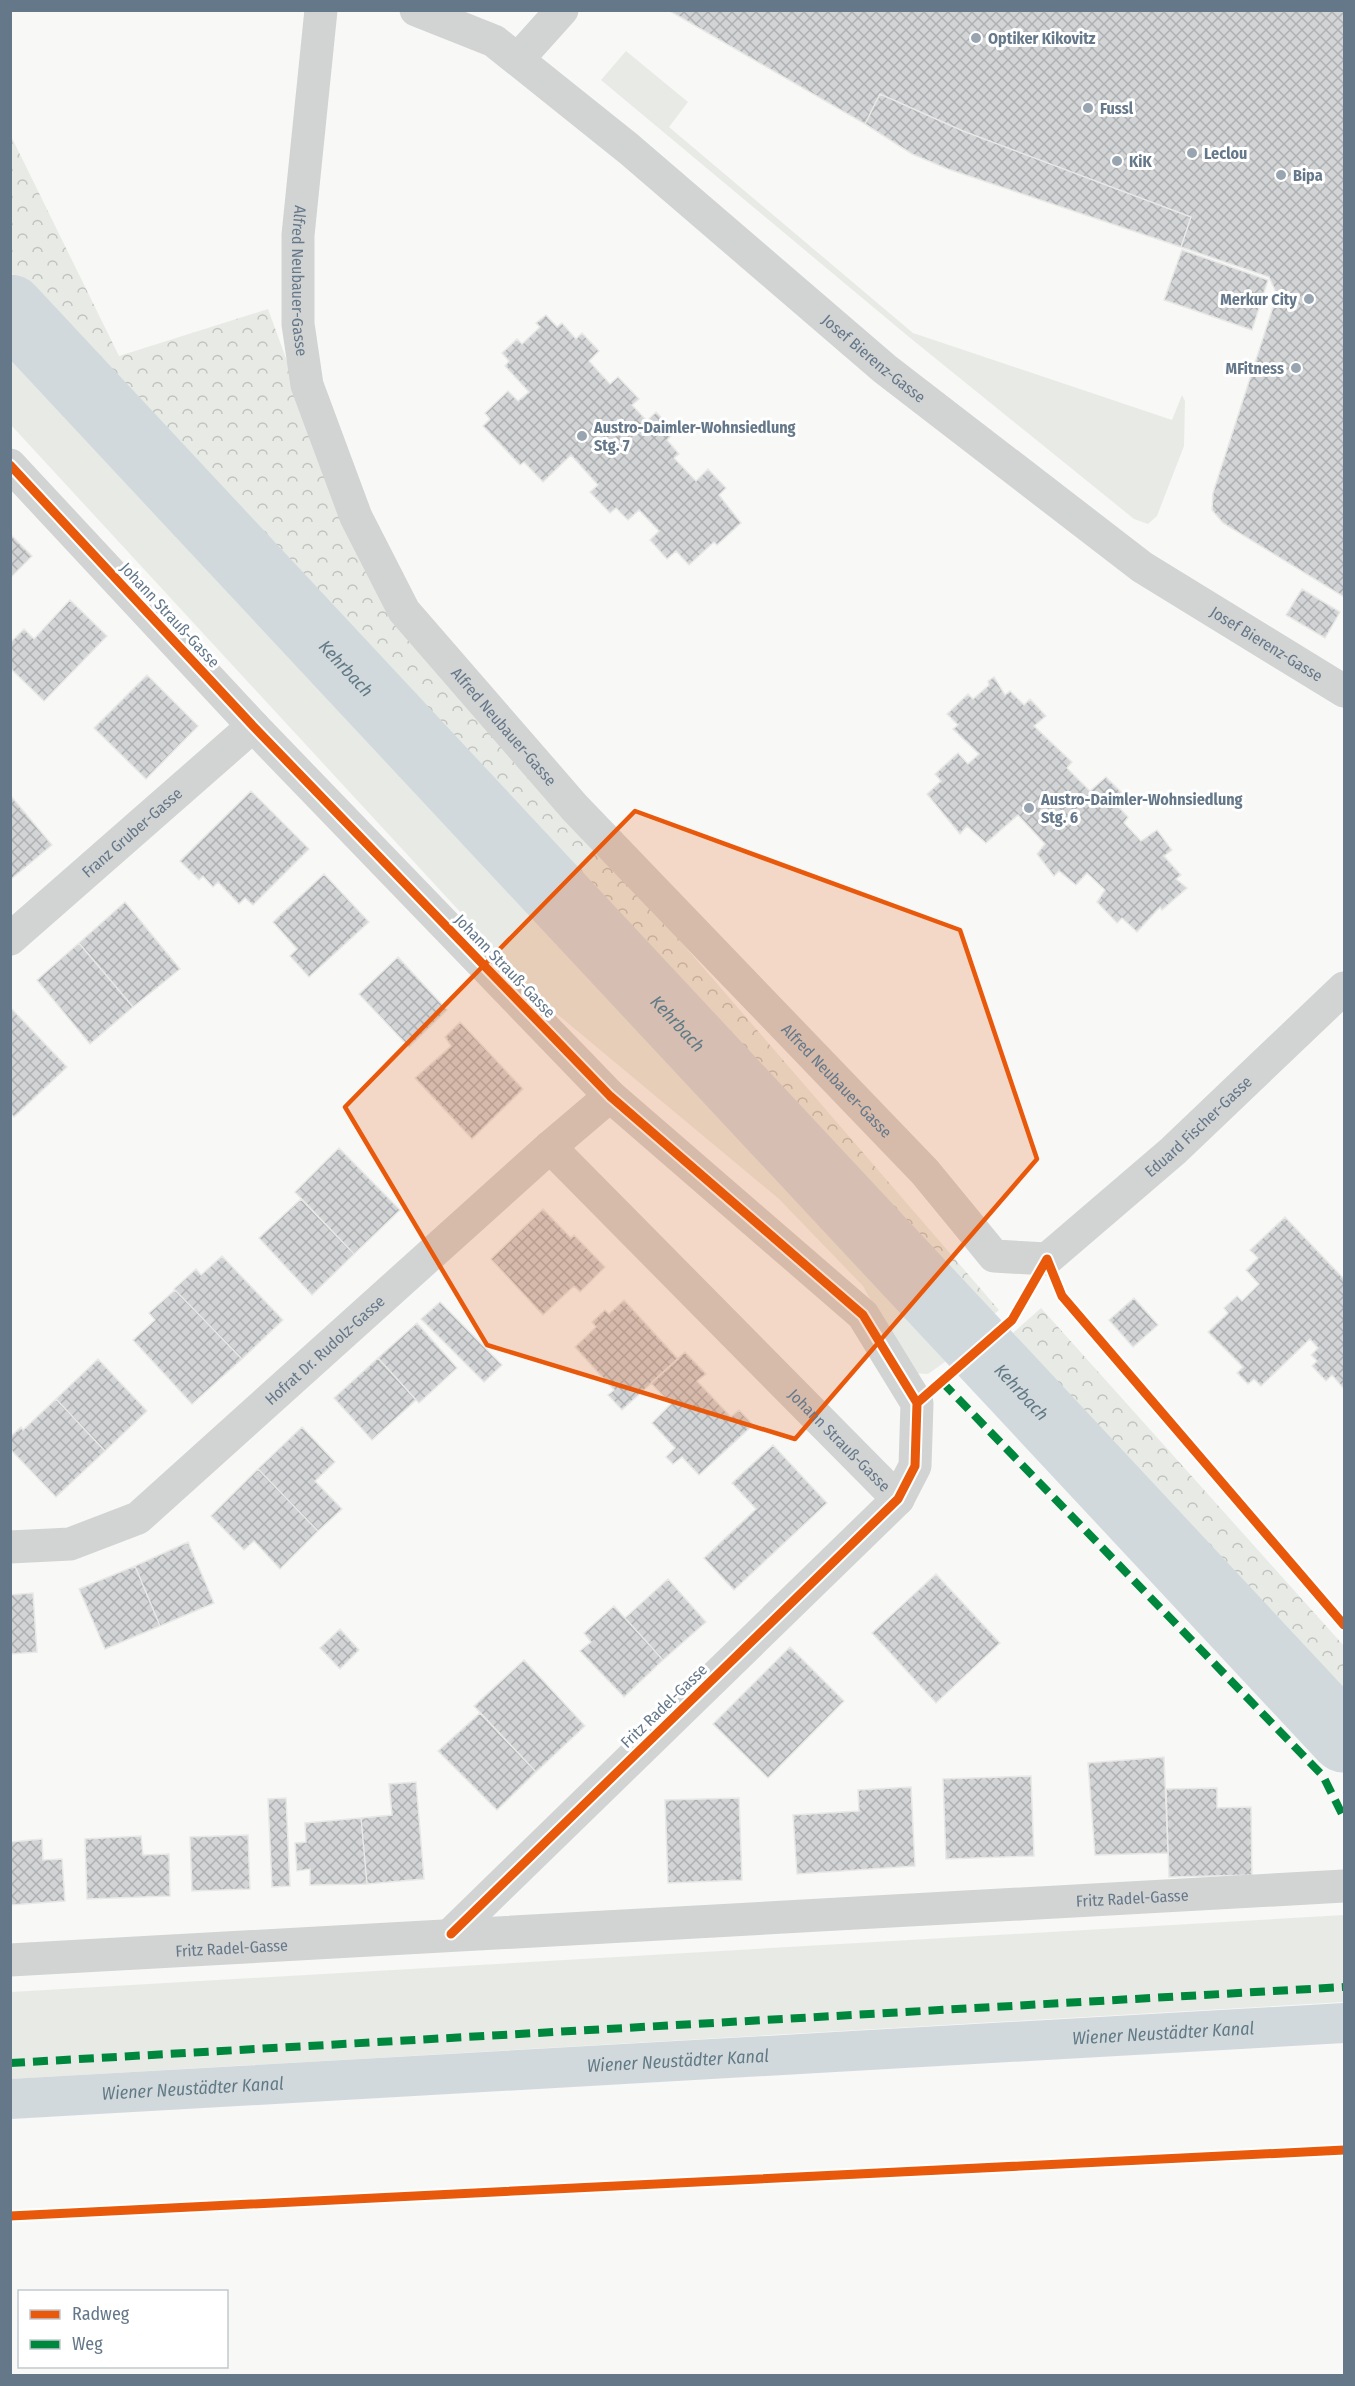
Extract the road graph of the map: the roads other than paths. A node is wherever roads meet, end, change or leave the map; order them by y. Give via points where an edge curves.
1 (321, 10) edge
2 (416, 10) edge
3 (562, 10) edge
4 (518, 59) junction
5 (10, 465) edge
6 (1344, 691) edge
7 (252, 726) junction
8 (10, 939) edge
9 (1344, 988) edge
10 (610, 1096) junction
11 (550, 1147) junction
12 (1047, 1260) joint
13 (898, 1499) junction
14 (10, 1547) edge
15 (1344, 1886) edge
16 (451, 1934) junction
17 (10, 1960) edge

1 - 12 street, Alfred Neubauer-Gasse via 298,235 298,324 307,385 356,517 404,610 575,808 925,1172 994,1256
2 - 4 street, Josef Bierenz-Gasse via 494,41
3 - 4 street
4 - 6 street, Josef Bierenz-Gasse via 885,369 1142,567
5 - 7 street, Johann Strauß-Gasse
7 - 8 street, Franz Gruber-Gasse
7 - 10 street, Johann Strauß-Gasse
9 - 12 street, Eduard Fischer-Gasse via 1173,1151
10 - 11 street, Hofrat Dr. Rudolz-Gasse
10 - 13 street, Johann Strauß-Gasse via 863,1315 917,1403 915,1466
11 - 13 street, Johann Strauß-Gasse
11 - 14 street, Hofrat Dr. Rudolz-Gasse via 138,1518 70,1544
13 - 16 street, Fritz Radel-Gasse
15 - 16 street, Fritz Radel-Gasse
16 - 17 street, Fritz Radel-Gasse

